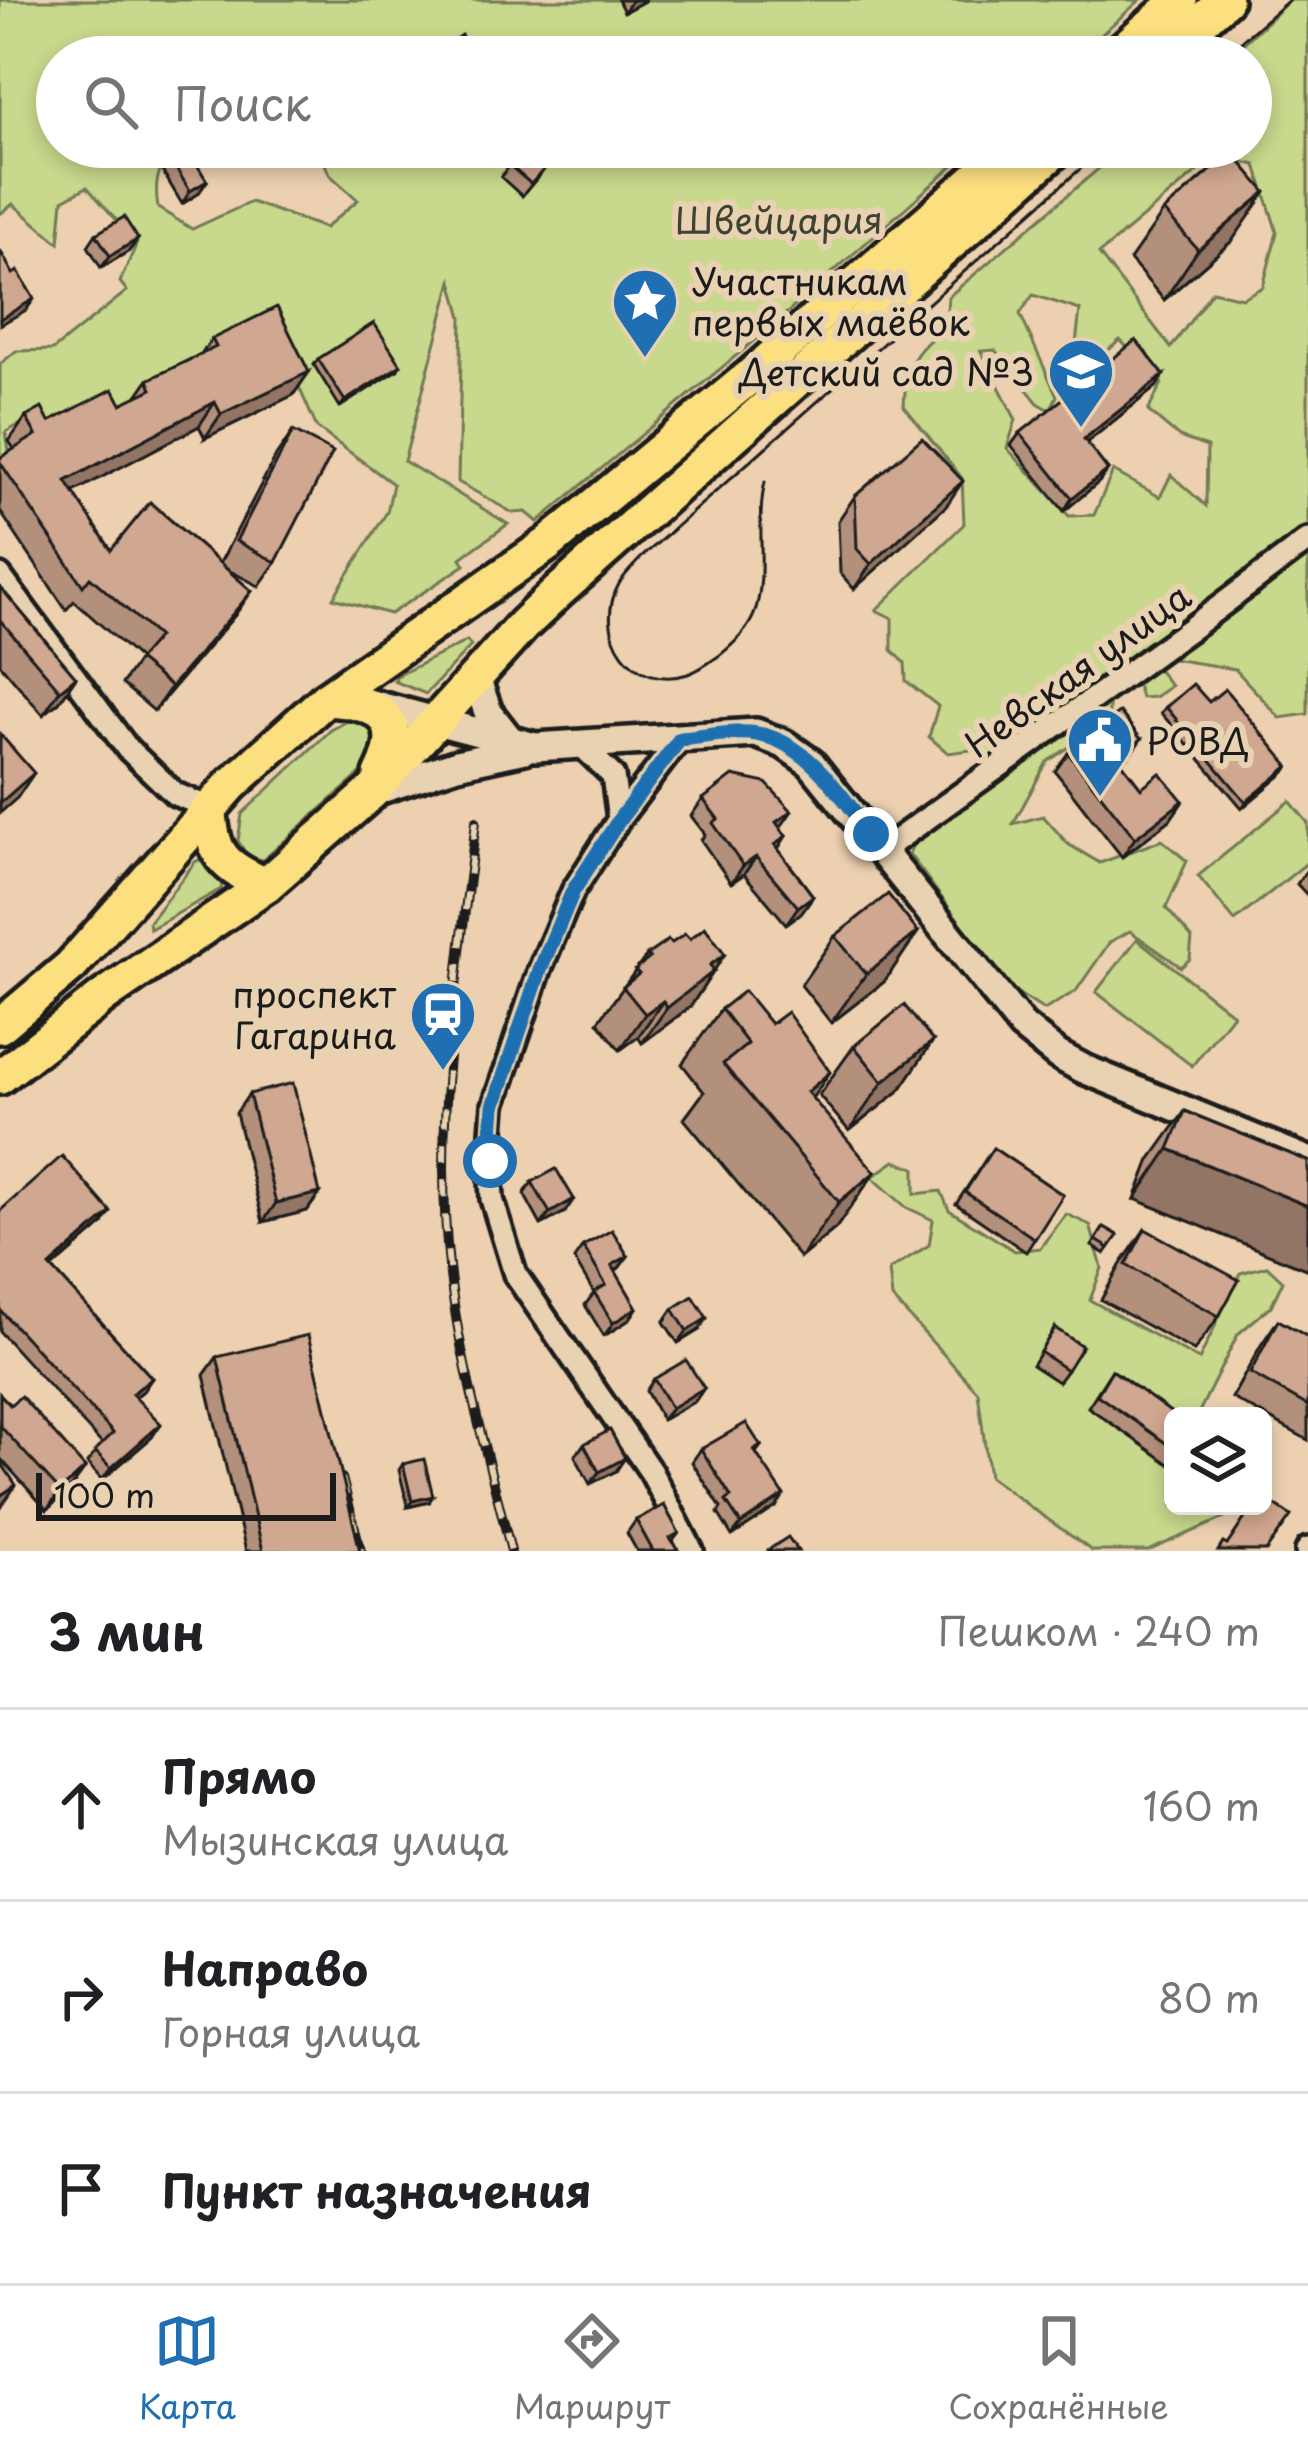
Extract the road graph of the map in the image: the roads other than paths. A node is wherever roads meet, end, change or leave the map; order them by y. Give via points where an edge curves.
1 (1180, 0) edge
2 (1225, 0) edge
3 (1138, 36) edge
4 (1185, 36) edge
5 (988, 168) edge
6 (1035, 168) edge
7 (1308, 539) edge
8 (0, 576) edge
9 (476, 678) junction
10 (343, 700) junction
11 (438, 722) junction
12 (680, 739) junction
13 (524, 746) junction
14 (582, 746) junction
15 (372, 792) junction
16 (210, 808) junction
17 (619, 820) junction
18 (883, 850) junction
19 (266, 885) junction
20 (0, 1026) edge
21 (0, 1077) edge
22 (1308, 1161) edge
23 (692, 1551) edge

1 - 3 main road
2 - 4 main road
5 - 10 main road via 548,544
6 - 9 main road via 560,591
7 - 18 street, Невская улица
8 - 16 street via 127,748 175,794
9 - 11 main road
9 - 13 main road via 488,712
10 - 11 main road
10 - 15 main road via 386,718 394,733
10 - 16 main road
11 - 13 main road
11 - 15 main road
12 - 14 main road
12 - 17 street
12 - 18 main road via 756,733 784,744 812,763
13 - 14 main road
13 - 15 main road
14 - 17 street via 613,776
15 - 19 main road
16 - 19 main road via 218,854
16 - 20 main road via 95,941
17 - 23 street via 573,891 494,1106 492,1199 515,1274 651,1472
18 - 22 main road via 1022,1026 1058,1055
19 - 21 main road

